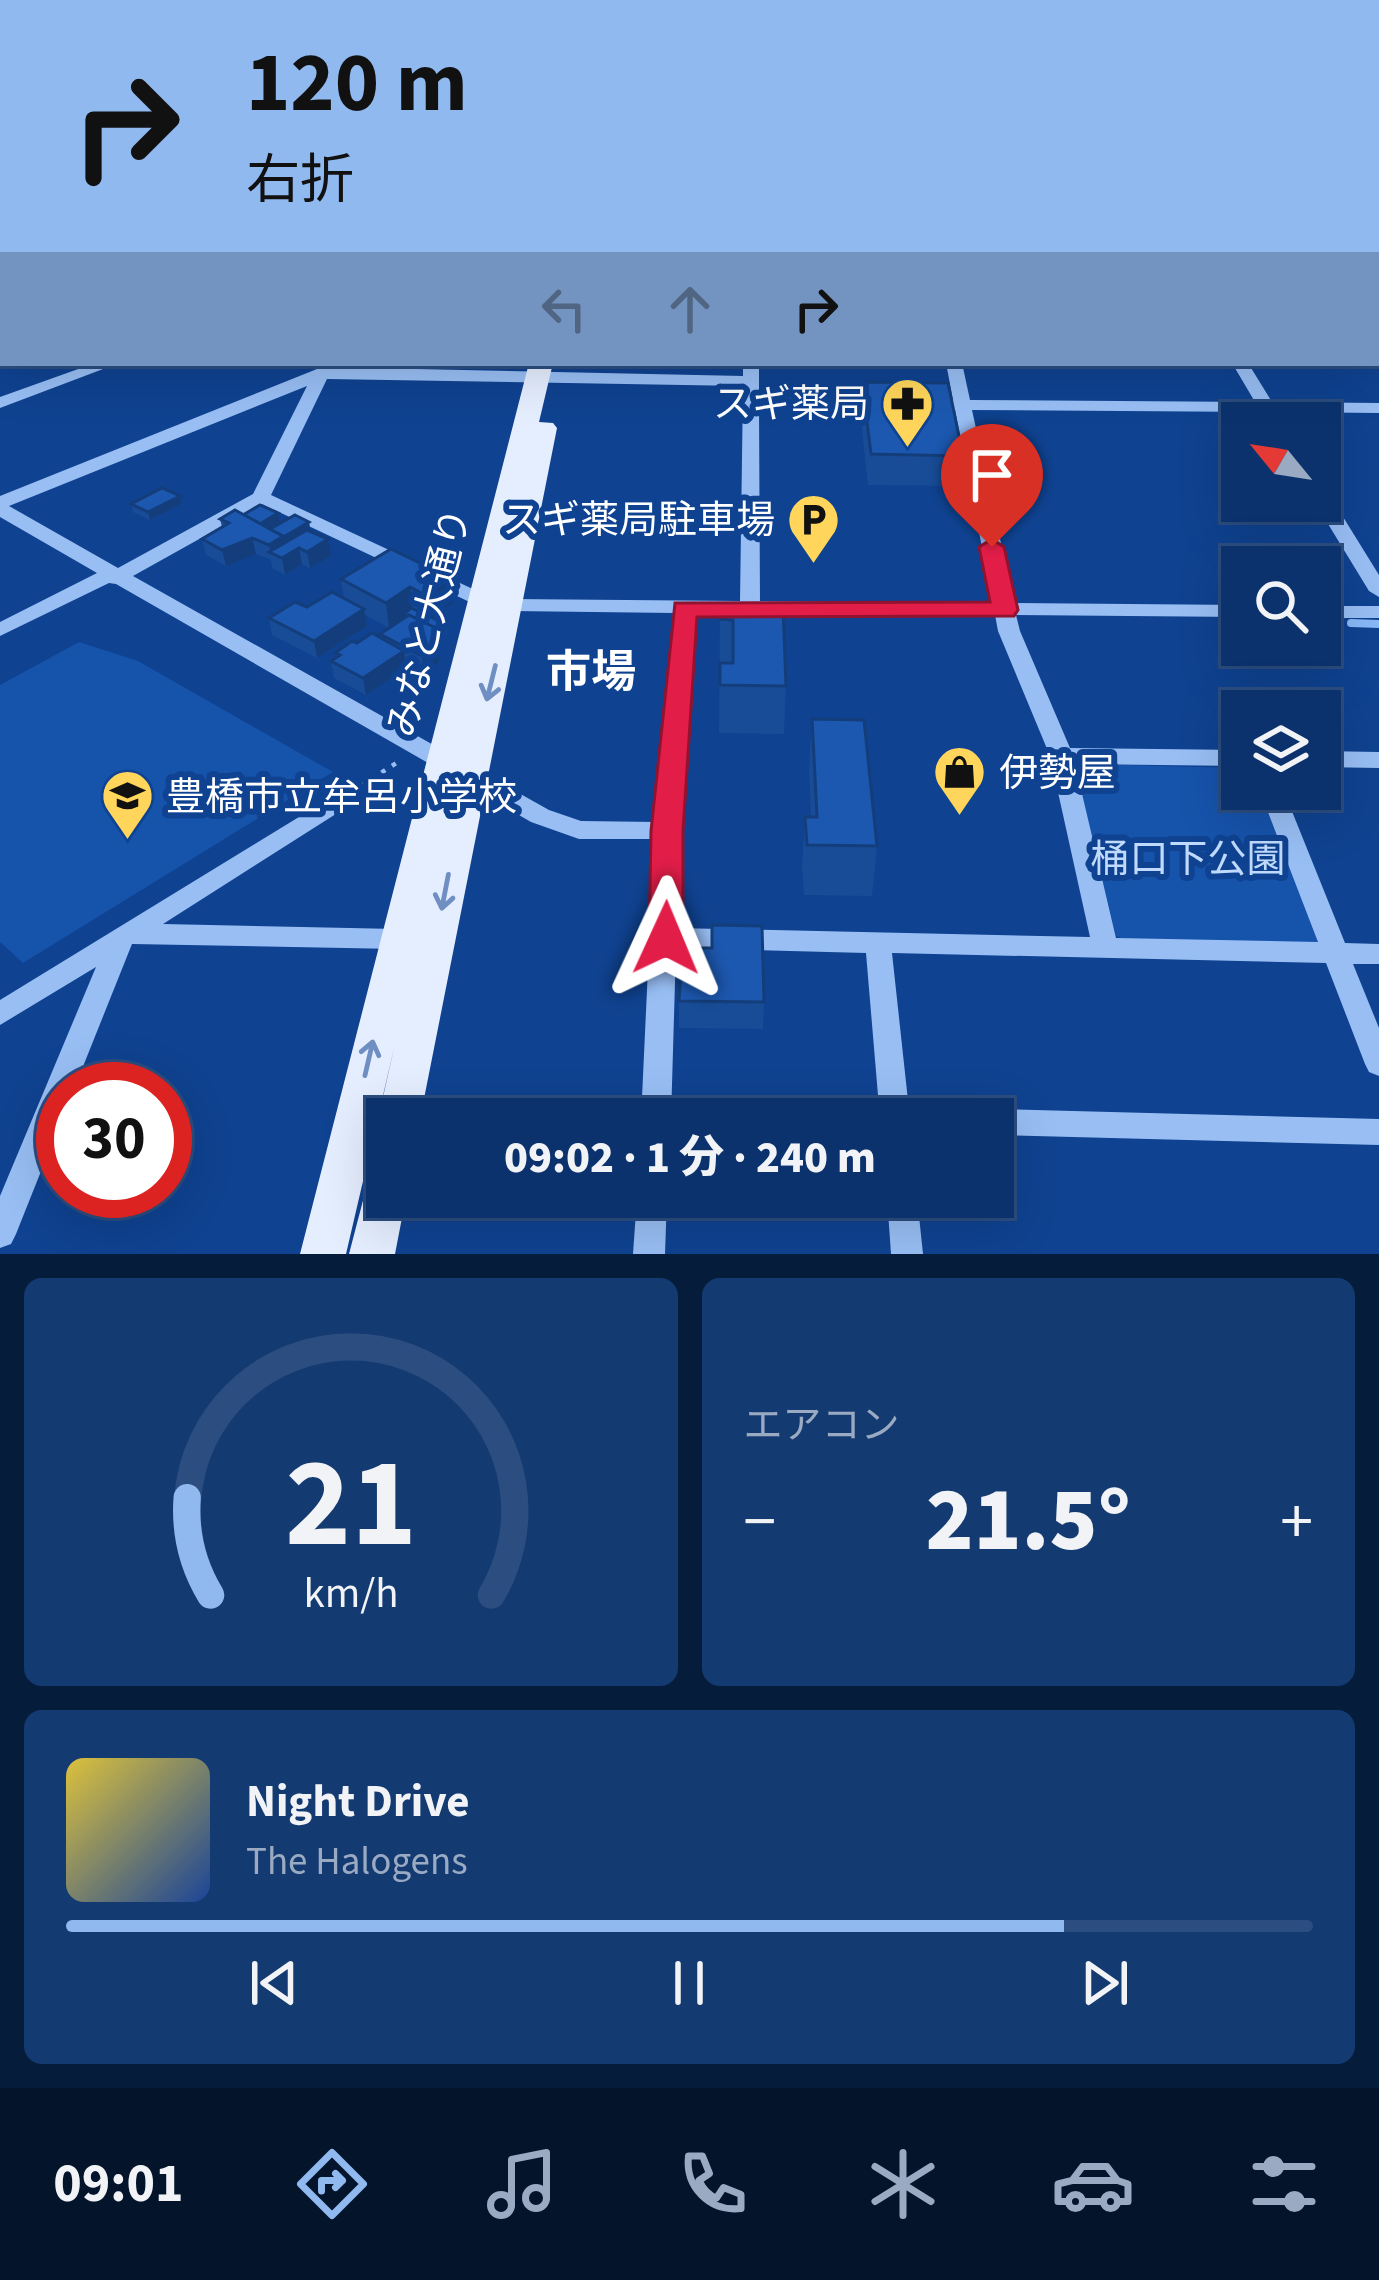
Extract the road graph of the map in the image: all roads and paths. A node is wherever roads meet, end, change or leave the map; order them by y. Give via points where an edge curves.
1 (103, 366) edge
2 (955, 366) edge
3 (1242, 366) edge
4 (324, 368) edge
5 (547, 370) edge
6 (751, 382) edge
7 (1263, 402) edge
8 (0, 404) edge
9 (963, 406) junction
10 (1379, 408) edge
11 (1341, 410) edge
12 (1221, 414) edge
13 (261, 497) junction
14 (0, 506) edge
15 (1337, 522) edge
16 (113, 576) junction
17 (1379, 591) edge
18 (497, 603) junction
19 (685, 609) junction
20 (750, 610) junction
21 (1005, 610) junction
22 (1221, 611) edge
23 (1341, 612) edge
24 (1379, 612) edge
25 (0, 630) edge
26 (1062, 756) junction
27 (1221, 758) edge
28 (1341, 759) edge
29 (1379, 760) edge
30 (438, 766) junction
31 (330, 806) joint
32 (1280, 810) edge
33 (667, 831) junction
34 (125, 936) junction
35 (666, 938) junction
36 (397, 939) junction
37 (878, 944) junction
38 (1105, 947) junction
39 (1338, 952) junction
40 (1379, 954) edge
41 (0, 1014) edge
42 (1379, 1064) edge
43 (401, 1098) edge
44 (657, 1098) edge
45 (893, 1098) edge
46 (1014, 1123) edge
47 (1379, 1132) edge
48 (379, 1218) edge
49 (651, 1218) edge
50 (904, 1218) edge
51 (0, 1234) edge
52 (323, 1254) edge
53 (372, 1254) edge
54 (649, 1254) edge
55 (907, 1254) edge

1 - 8 street
2 - 9 street
3 - 7 street
4 - 5 street
4 - 13 street
4 - 14 street
5 - 6 street
5 - 18 main road, みなと大通り
6 - 9 street
6 - 20 street
9 - 12 street
9 - 21 street
10 - 11 street
13 - 16 street
13 - 18 street
14 - 16 street
15 - 17 street
16 - 25 street
16 - 30 street
18 - 19 street
18 - 30 main road, みなと大通り
19 - 20 street
19 - 33 street
20 - 21 street
21 - 22 street
21 - 26 street
23 - 24 street
26 - 27 street
26 - 38 street
28 - 29 street
30 - 31 path
30 - 33 street via 579,830
30 - 36 main road, みなと大通り
30 -> 43 main road, みなと大通り
31 - 34 street
32 - 39 street
33 - 35 street
34 - 36 street
34 - 41 street
34 - 51 street
35 - 37 street
35 - 44 street
52 -> 36 main road, みなと大通り
37 - 38 street
37 - 45 street
38 - 39 street
39 - 40 street
39 - 42 street
46 - 47 street
48 - 53 main road
49 - 54 street
50 - 55 street

